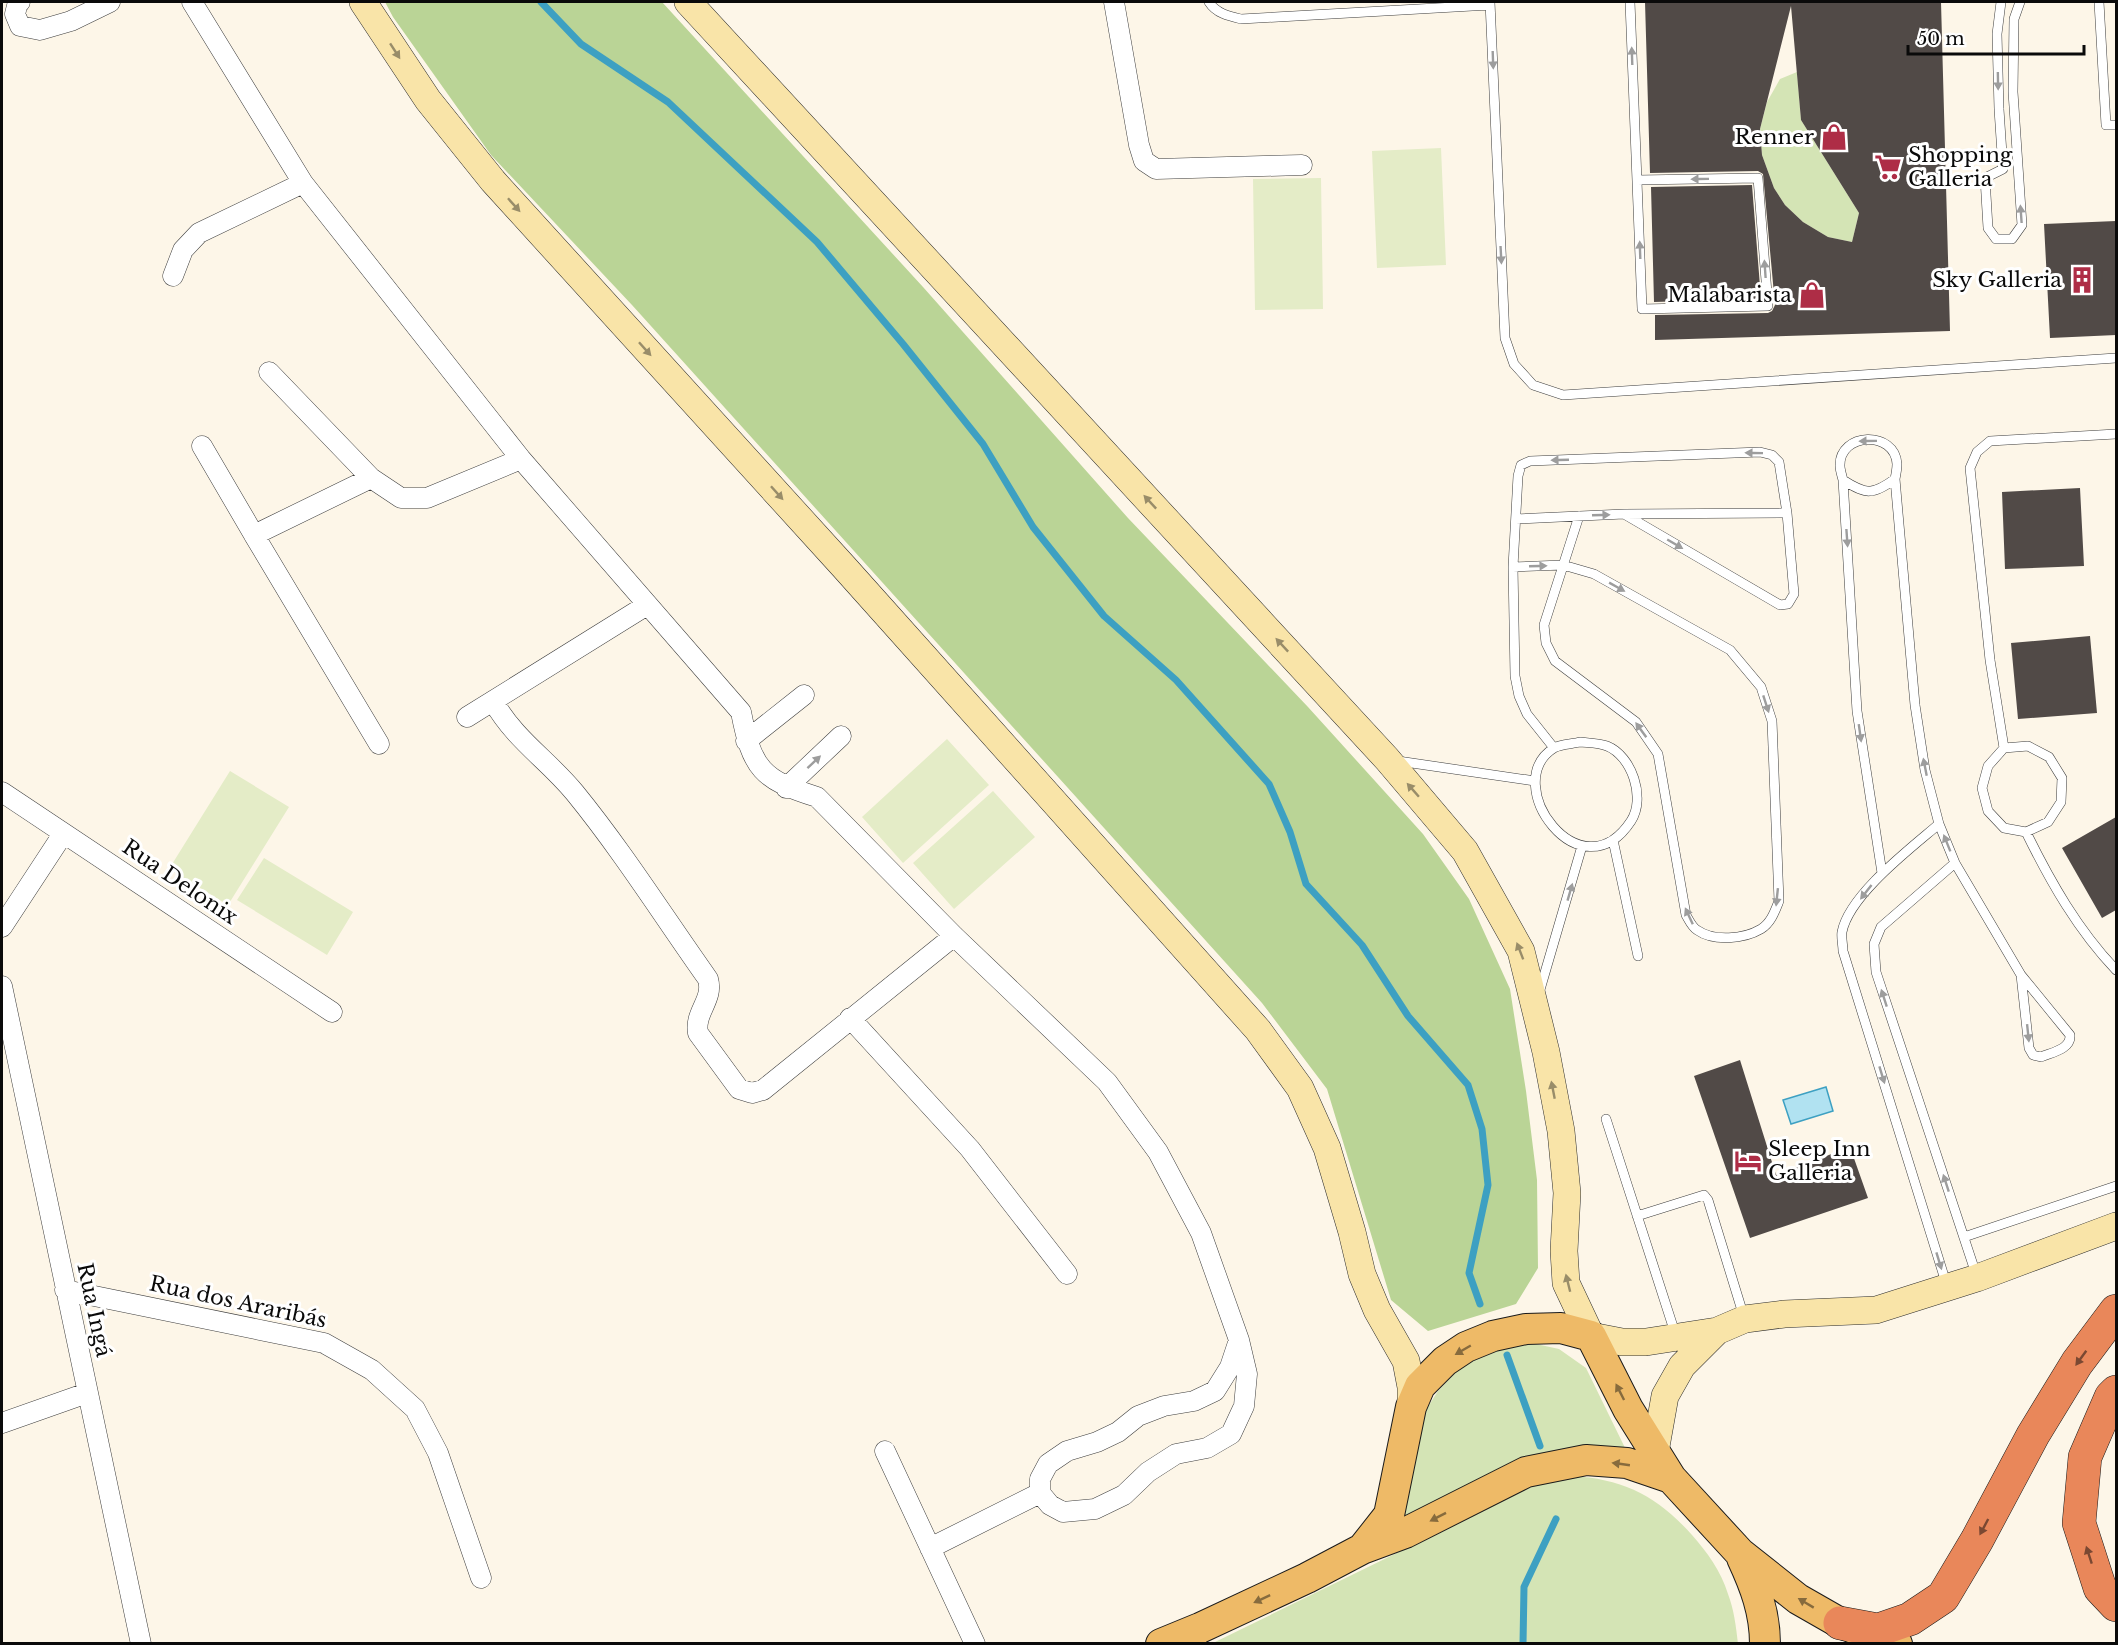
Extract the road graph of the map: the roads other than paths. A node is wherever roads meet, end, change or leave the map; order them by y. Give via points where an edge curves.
1 (21, 2) edge
2 (110, 2) edge
3 (192, 2) edge
4 (363, 2) edge
5 (688, 2) edge
6 (1114, 2) edge
7 (1209, 2) edge
8 (1630, 2) edge
9 (2001, 2) edge
10 (2020, 2) edge
11 (2099, 2) edge
12 (1490, 3) edge
13 (2116, 125) edge
14 (1302, 165) dead end
15 (1637, 180) junction
16 (303, 183) junction
17 (173, 276) dead end
18 (2116, 358) edge
19 (269, 372) dead end
20 (2116, 434) edge
21 (202, 446) dead end
22 (521, 459) junction
23 (371, 478) junction
24 (1895, 478) junction
25 (1843, 480) junction
26 (1787, 513) junction
27 (1624, 514) junction
28 (1579, 516) junction
29 (1516, 519) junction
30 (254, 535) junction
31 (1563, 565) junction
32 (1513, 567) junction
33 (647, 605) junction
34 (804, 694) dead end
35 (493, 701) junction
36 (467, 717) dead end
37 (842, 736) dead end
38 (746, 741) junction
39 (379, 744) dead end
40 (1554, 748) junction
41 (2004, 748) junction
42 (1387, 759) junction
43 (1535, 781) junction
44 (786, 788) junction
45 (2, 792) edge
46 (1939, 824) junction
47 (2026, 832) junction
48 (63, 834) junction
49 (1613, 840) junction
50 (1582, 846) junction
51 (1955, 863) junction
52 (1882, 873) junction
53 (2, 927) edge
54 (954, 936) junction
55 (1638, 956) dead end
56 (2116, 970) edge
57 (2021, 975) junction
58 (2, 986) edge
59 (1535, 1008) junction
60 (332, 1012) dead end
61 (850, 1018) junction
62 (9, 1069) edge
63 (1606, 1119) dead end
64 (2116, 1186) edge
65 (1637, 1216) junction
66 (2116, 1226) edge
67 (1964, 1237) junction
68 (1067, 1274) dead end
69 (1977, 1278) junction
70 (1947, 1288) junction
71 (65, 1290) junction
72 (2116, 1311) edge
73 (1745, 1319) junction
74 (1717, 1331) junction
75 (1591, 1336) junction
76 (1676, 1338) junction
77 (1239, 1340) junction
78 (2116, 1392) edge
79 (87, 1394) junction
80 (1411, 1407) junction
81 (2, 1423) edge
82 (885, 1451) dead end
83 (1655, 1452) junction
84 (1671, 1478) junction
85 (1040, 1494) junction
86 (930, 1548) junction
87 (1362, 1549) junction
88 (1740, 1553) junction
89 (481, 1578) dead end
90 (2116, 1605) edge
91 (1840, 1623) junction
92 (1191, 1636) edge
93 (141, 1644) edge
94 (975, 1644) edge
95 (1161, 1644) edge
96 (1765, 1644) edge
97 (1897, 1644) edge

1 - 2 street via 15,14 20,26 40,30 71,21
3 - 16 street
4 -> 80 street via 428,100 492,181 1258,1030 1299,1088 1327,1148 1362,1274 1406,1361
42 -> 5 street
6 - 14 street via 1144,161 1156,169
7 - 12 lane via 1224,15 1241,19
15 -> 8 lane
9 -> 10 lane via 1997,34 2003,169 1985,178 1988,228 1996,239 2012,239 2022,225 2013,76 2014,19
11 - 13 lane via 2106,125
12 -> 18 lane via 1505,338 1514,364 1533,385 1563,395
15 - 15 lane via 1642,309 1768,306 1758,178
16 - 17 street via 199,233 183,250
16 - 22 street
19 - 23 street
20 - 41 lane via 1990,441 1977,452 1970,468 1990,660
21 - 30 street
22 - 23 street via 427,498 401,498
22 - 33 street
23 - 30 street
24 - 25 lane via 1879,490 1859,490
24 -> 25 lane via 1897,462 1890,448 1876,439 1859,440 1846,449 1840,464
46 -> 24 lane via 1925,770 1915,705
25 -> 52 lane via 1857,711
26 - 27 lane
27 -> 26 lane via 1780,605 1788,604 1794,594
26 -> 29 lane via 1779,462 1760,452 1530,461 1521,465 1518,476
28 -> 27 lane
28 - 29 lane
28 - 31 lane
29 - 32 lane
30 - 39 street
31 -> 31 lane via 1594,574 1730,650 1761,687 1772,721 1779,901 1772,918 1762,928 1737,937 1709,937 1695,929 1686,915 1658,754 1636,722 1555,661 1546,643 1544,625
32 -> 31 lane
32 - 40 lane via 1515,676 1519,696 1527,714
33 - 35 street
33 - 38 street via 741,712
34 - 38 street
35 - 36 street
35 - 61 street via 527,747 563,778 602,826 708,979 709,996 698,1015 698,1033 740,1089 752,1093 763,1090
44 -> 37 street
38 - 44 street via 761,770
40 - 43 lane via 1544,759
40 - 49 lane via 1580,742 1608,747 1629,765 1638,792 1632,819
41 - 47 lane via 1988,766 1982,788 1988,811 2004,828
41 - 47 lane via 2028,746 2049,757 2062,778 2061,802 2048,822
42 - 43 lane
59 -> 42 street via 1521,951 1465,851
43 - 50 lane via 1538,802 1548,821 1563,837
44 - 54 street via 817,797
45 - 48 street, Rua Delonix
51 -> 46 lane
46 - 52 lane
47 - 56 lane via 2047,876 2093,945
48 - 53 street
48 - 60 street, Rua Delonix
49 - 50 lane via 1598,846
49 - 55 lane
59 -> 50 lane
51 - 57 lane
67 -> 51 lane via 1876,972 1874,944 1881,927
52 -> 70 lane via 1851,911 1842,932 1844,951
54 - 61 street
54 - 77 street via 1107,1082 1158,1152 1201,1233
57 -> 57 lane via 2033,1055 2041,1057 2068,1046 2070,1035
58 - 62 street, Rua Ingá
75 -> 59 street via 1566,1283 1567,1193 1561,1131
61 - 68 street via 970,1149
62 - 71 street, Rua Ingá
63 - 65 lane
64 - 67 lane
65 - 73 lane via 1704,1195
65 - 76 lane
66 - 69 street
67 - 69 lane
69 - 70 street
70 - 73 street via 1876,1310
71 - 79 street, Rua Ingá
71 - 89 street, Rua dos Araribás via 324,1343 372,1370 415,1409 438,1453
72 -> 91 highway via 2077,1363 2033,1435 1943,1597 1910,1619 1878,1630
73 - 74 street
74 - 76 street
74 - 83 street via 1682,1366 1665,1396
75 - 76 street via 1622,1342
75 -> 80 main road via 1560,1328 1526,1329 1493,1336 1445,1361 1420,1386
83 -> 75 main road
77 - 85 street via 1230,1367 1215,1391 1194,1401 1138,1416 1118,1432 1067,1452 1048,1464 1040,1479
77 - 85 street via 1247,1374 1244,1406 1231,1434 1207,1448 1176,1454 1148,1472 1124,1495 1095,1509 1063,1512
90 -> 78 highway via 2100,1588 2079,1523 2085,1457
79 - 81 street
79 - 93 street, Rua Ingá
80 - 87 main road via 1389,1515
82 - 86 street
83 - 84 main road
84 -> 87 main road via 1627,1464 1586,1460 1526,1472 1405,1533
84 - 88 main road
85 - 86 street
86 - 94 street
87 -> 92 main road
91 -> 88 main road via 1798,1599
88 - 96 main road via 1757,1588
91 - 97 main road
92 - 95 main road

